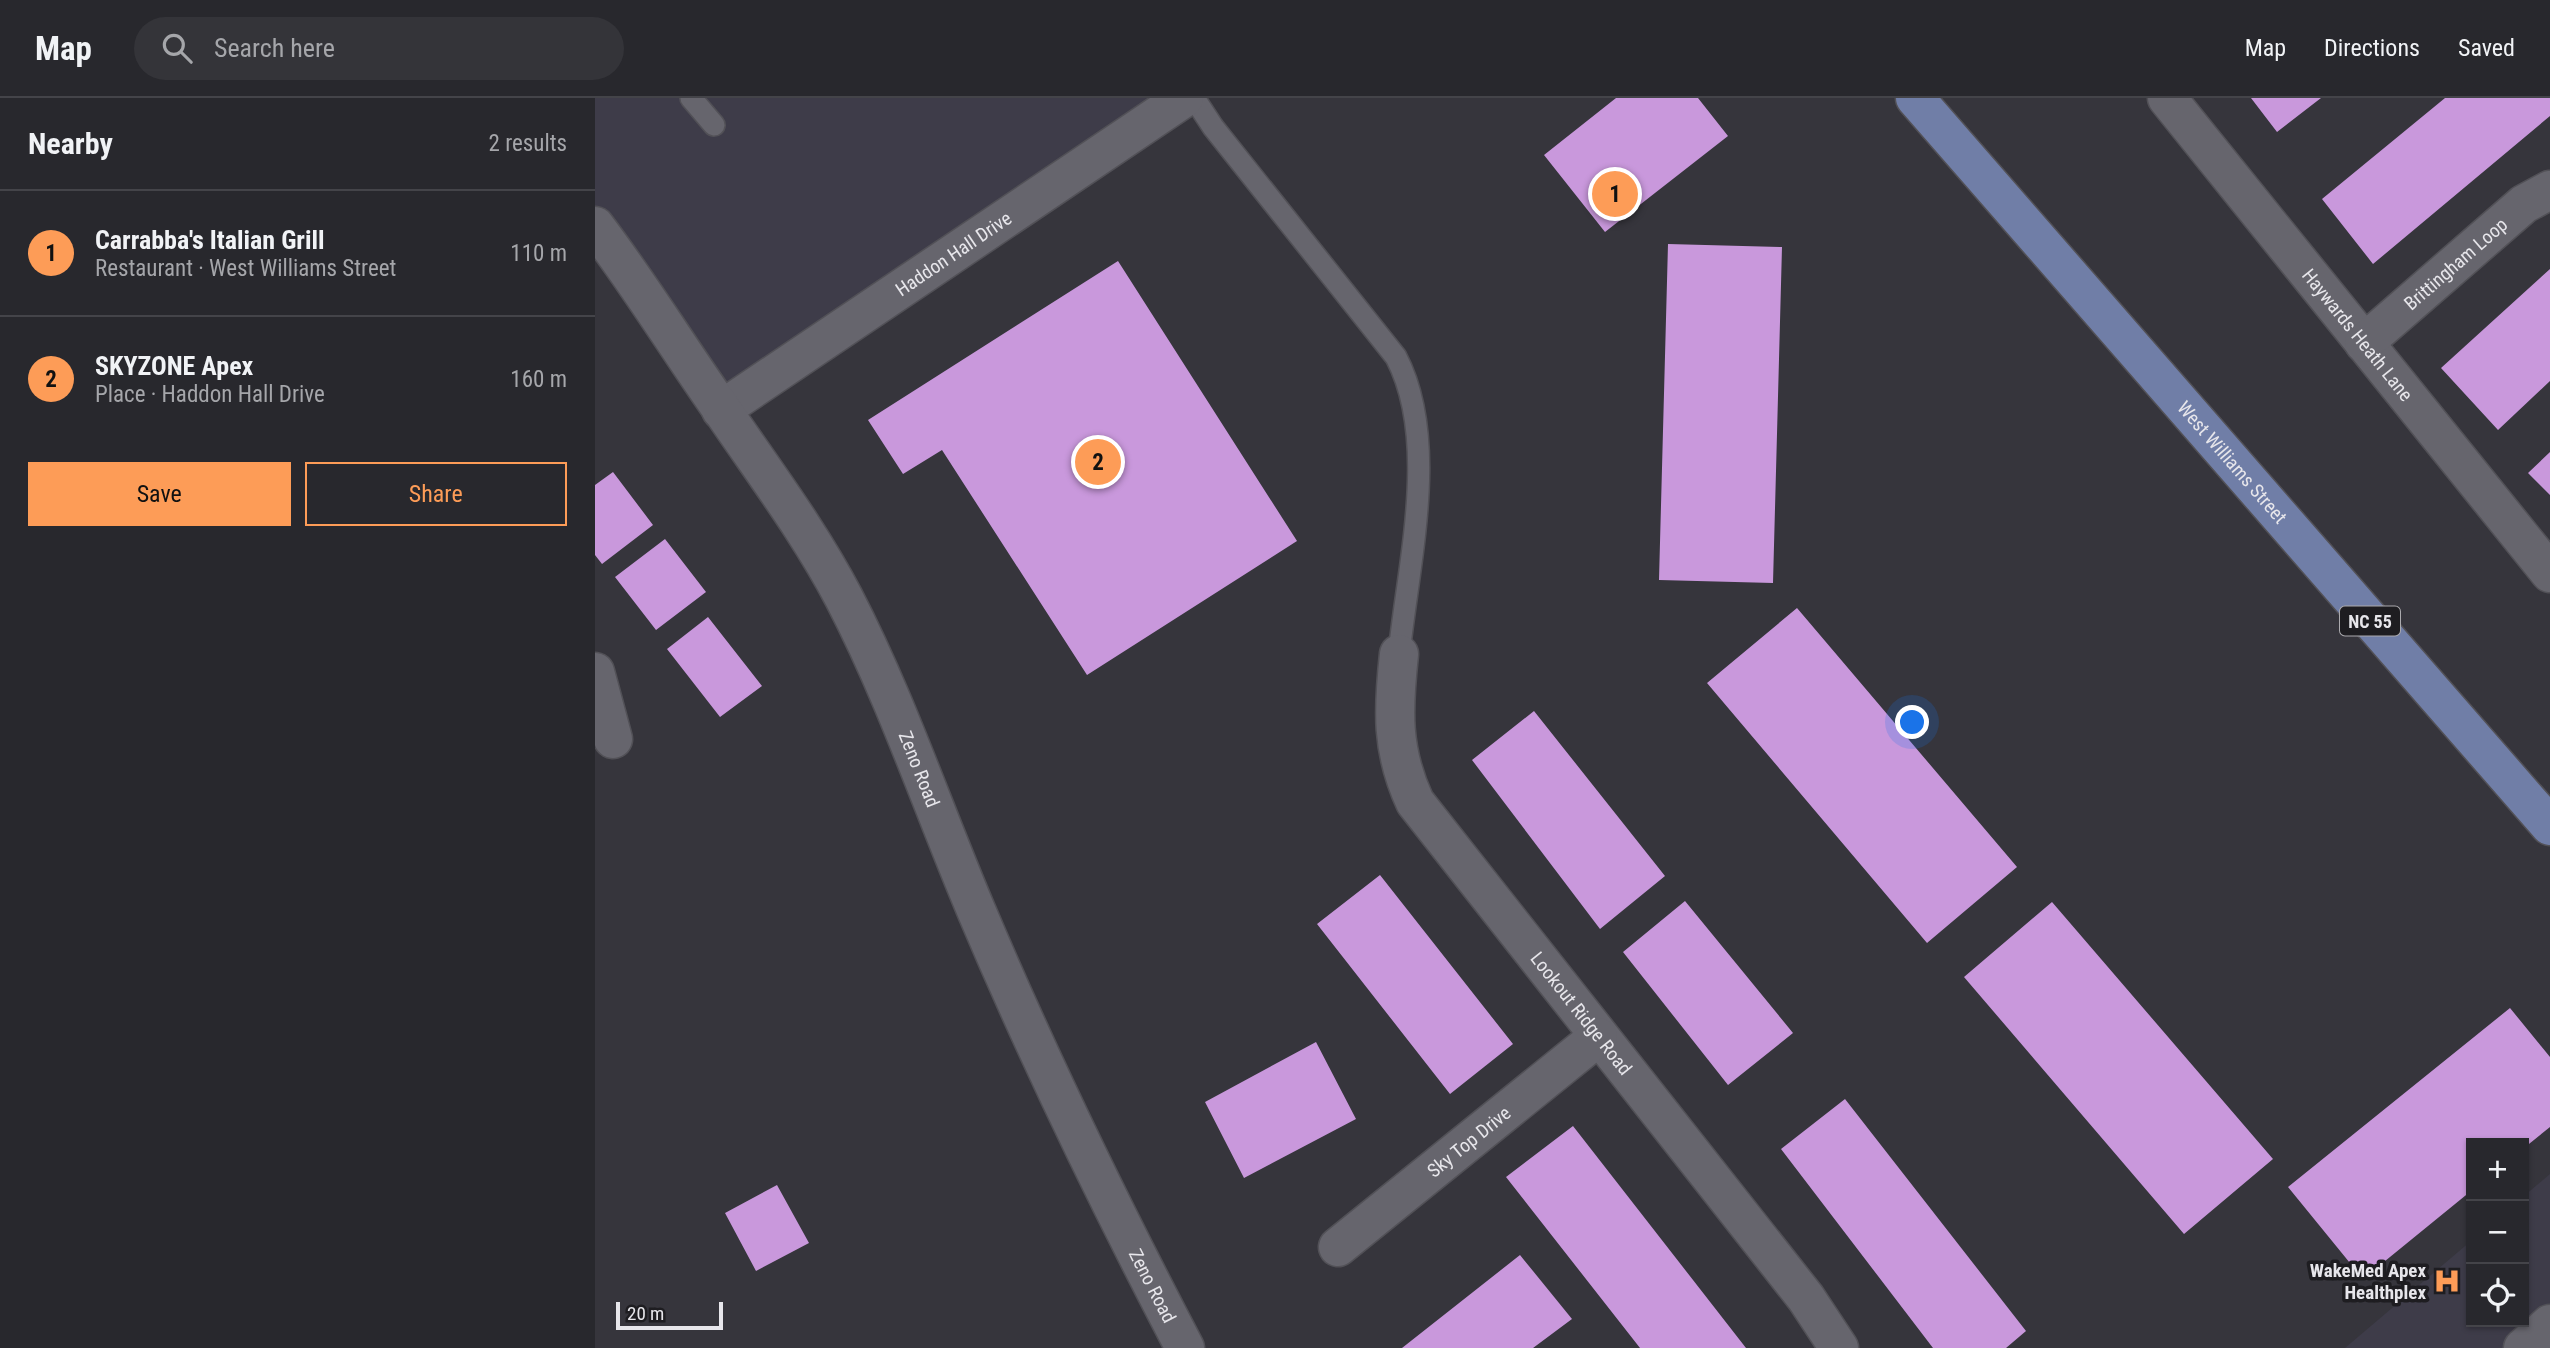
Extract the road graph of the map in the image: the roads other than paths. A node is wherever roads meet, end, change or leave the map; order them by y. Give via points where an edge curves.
1 (691, 98) edge
2 (1184, 98) edge
3 (1193, 98) edge
4 (1915, 98) edge
5 (2167, 98) edge
6 (714, 125) dead end
7 (2550, 190) edge
8 (595, 226) edge
9 (2364, 343) junction
10 (721, 410) junction
11 (2550, 573) edge
12 (1399, 654) joint
13 (595, 672) edge
14 (613, 739) dead end
15 (2550, 826) edge
16 (1598, 1037) junction
17 (1338, 1247) dead end
18 (2550, 1325) edge
19 (1185, 1348) edge
20 (1839, 1348) edge
21 (2523, 1348) edge

1 - 6 lane
2 - 10 street, Haddon Hall Drive
3 - 12 lane via 1404,371 1415,422 1417,502
4 - 15 main road, West Williams Street / NC 55
5 - 9 street, Haywards Heath Lane
7 - 9 street, Brittingham Loop via 2524,204
8 - 10 street, Zeno Road via 635,278
9 - 11 street, Haywards Heath Lane
10 - 19 street, Zeno Road via 779,489 844,598 1052,1079
12 - 16 street, Lookout Ridge Road via 1394,719 1397,752 1415,802
13 - 14 street
16 - 17 street, Sky Top Drive
16 - 20 street, Lookout Ridge Road via 1806,1298
18 - 21 street

